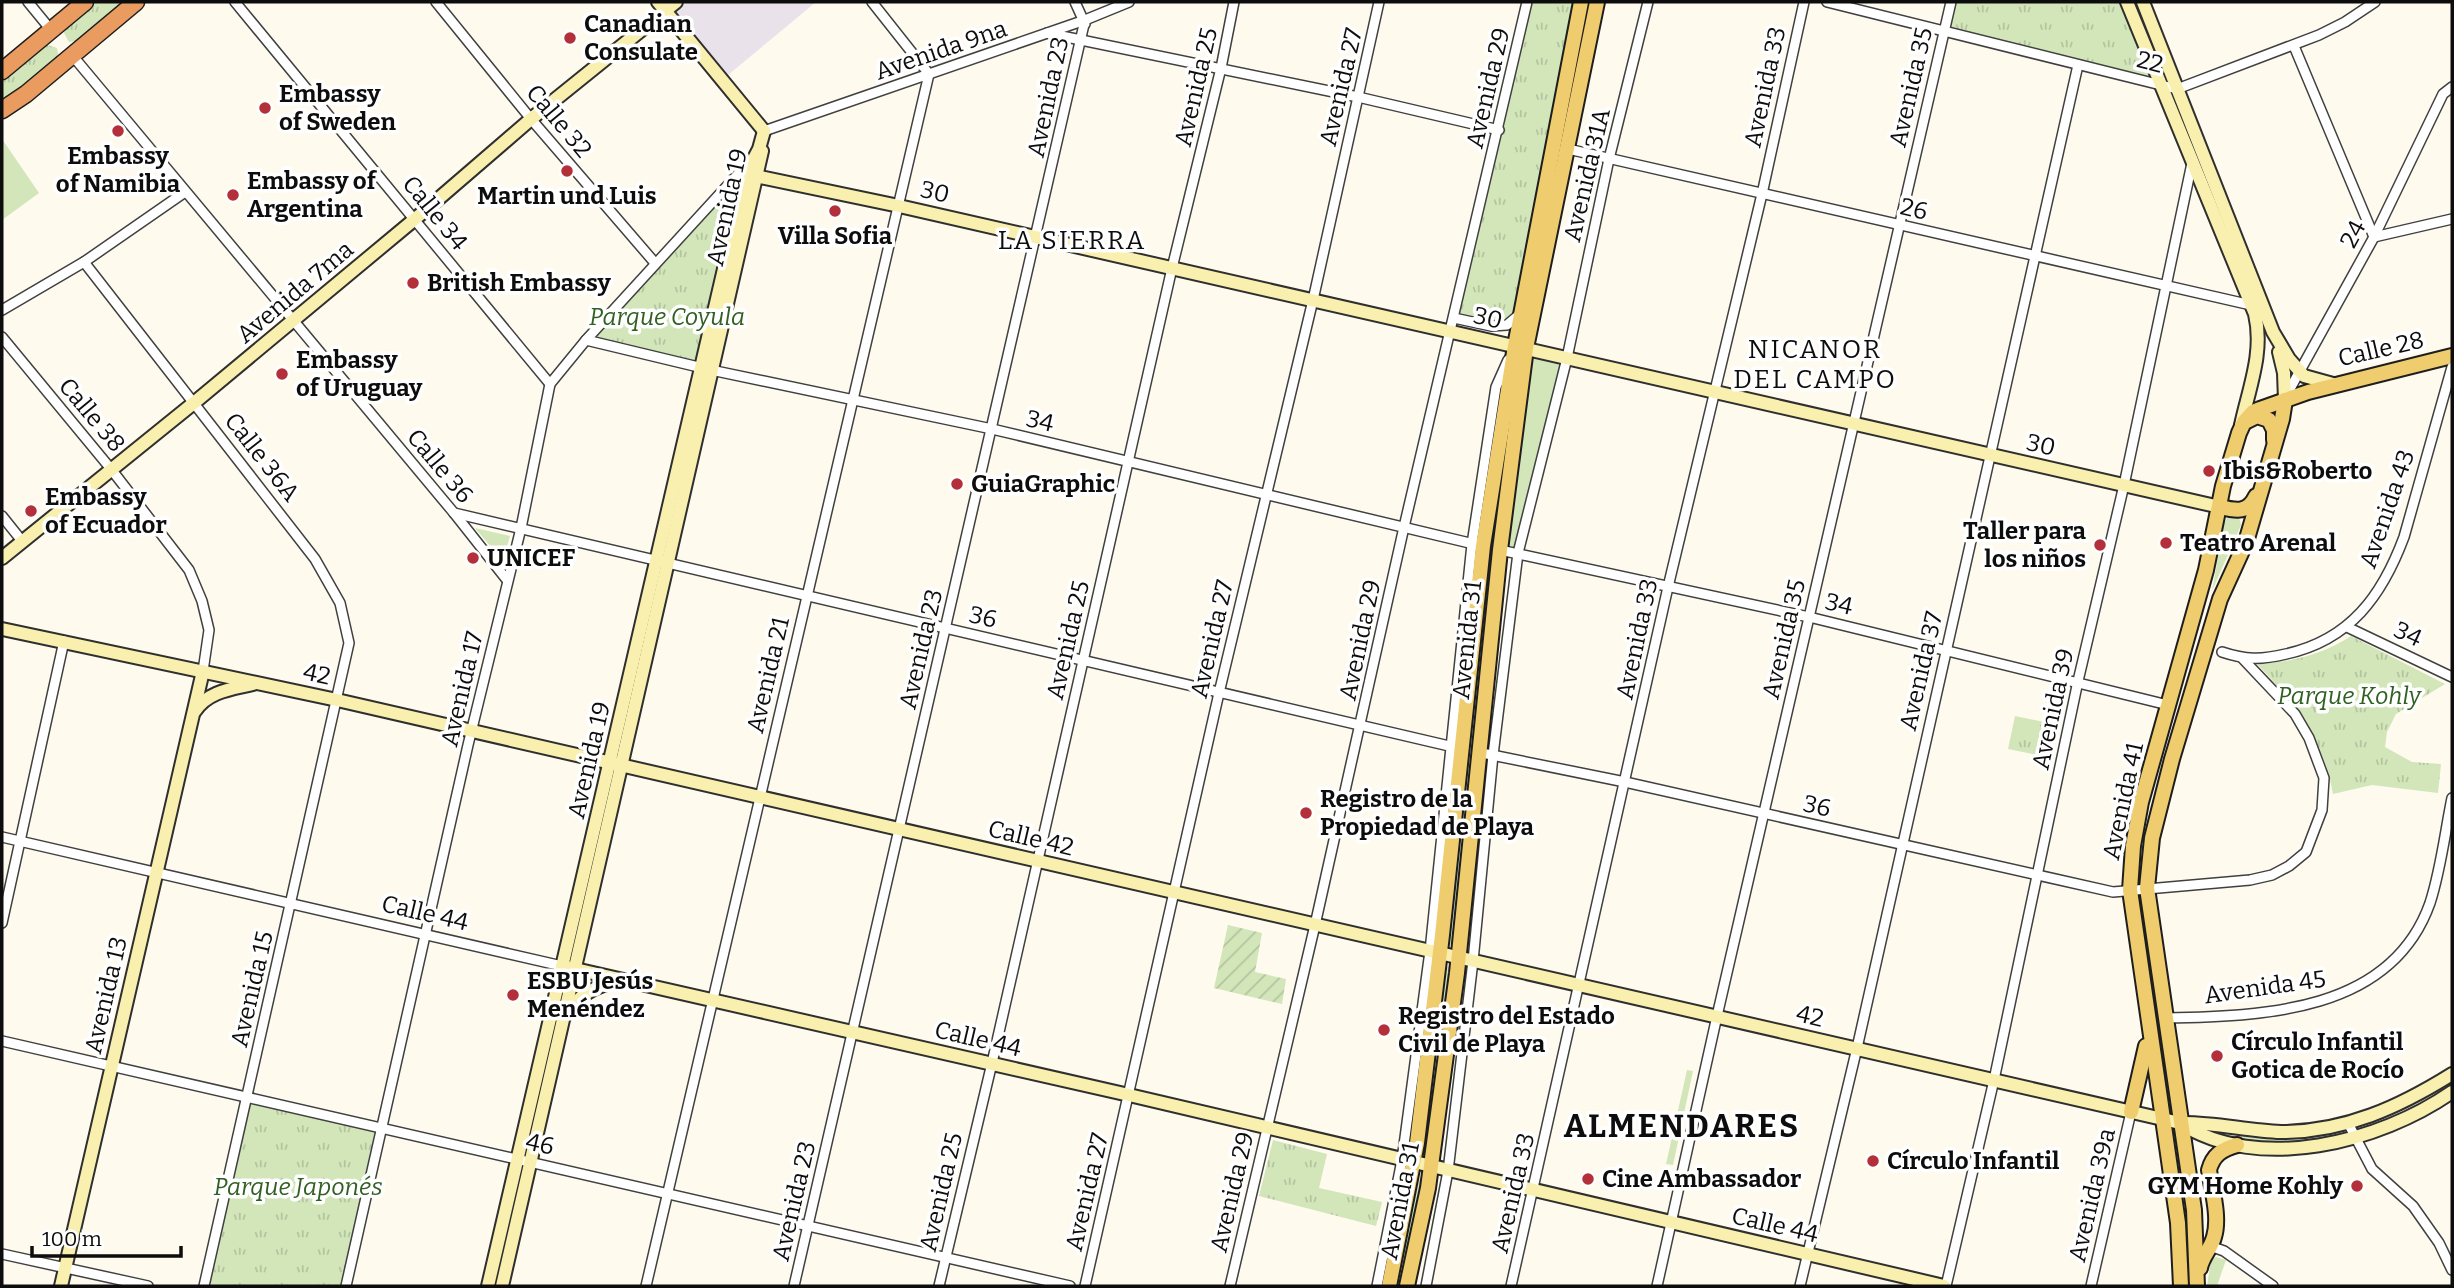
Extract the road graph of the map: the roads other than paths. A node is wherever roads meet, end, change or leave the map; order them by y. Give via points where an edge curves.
1 (28, 2) edge
2 (85, 2) edge
3 (136, 2) edge
4 (235, 2) edge
5 (436, 2) edge
6 (676, 2) edge
7 (872, 2) edge
8 (1075, 2) edge
9 (1129, 2) edge
10 (1234, 2) edge
11 (1380, 2) edge
12 (1527, 2) edge
13 (1581, 2) edge
14 (1597, 2) edge
15 (1648, 2) edge
16 (1804, 2) edge
17 (1827, 2) edge
18 (1951, 2) edge
19 (2127, 2) edge
20 (2143, 2) edge
21 (2375, 2) edge
22 (662, 6) edge
23 (1085, 20) junction
24 (51, 30) junction
25 (1944, 30) junction
26 (1047, 33) junction
27 (1080, 39) junction
28 (1096, 43) junction
29 (2294, 46) junction
30 (72, 55) junction
31 (2078, 65) junction
32 (1221, 68) junction
33 (2, 71) edge
34 (929, 74) junction
35 (2159, 84) junction
36 (2452, 87) edge
37 (2177, 89) junction
38 (1358, 97) junction
39 (2, 110) edge
40 (531, 119) junction
41 (1499, 130) junction
42 (764, 131) junction
43 (2197, 140) junction
44 (1568, 149) junction
45 (1609, 159) junction
46 (2192, 164) junction
47 (752, 176) junction
48 (185, 192) junction
49 (1762, 194) junction
50 (899, 206) junction
51 (415, 219) junction
52 (2452, 219) edge
53 (1900, 225) junction
54 (1037, 237) junction
55 (2374, 237) junction
56 (2035, 256) junction
57 (84, 262) junction
58 (655, 263) junction
59 (1172, 268) junction
60 (2166, 286) junction
61 (1313, 300) junction
62 (2251, 305) junction
63 (2, 310) edge
64 (1521, 313) junction
65 (293, 320) junction
66 (1452, 325) junction
67 (2275, 336) junction
68 (2, 337) edge
69 (586, 340) junction
70 (1521, 347) junction
71 (2452, 356) edge
72 (1567, 358) junction
73 (2452, 367) edge
74 (705, 369) junction
75 (2299, 371) junction
76 (550, 384) junction
77 (2327, 386) junction
78 (1713, 391) junction
79 (852, 399) junction
80 (2285, 400) junction
81 (195, 402) junction
82 (2282, 419) junction
83 (1854, 424) junction
84 (2242, 428) junction
85 (992, 429) junction
86 (2274, 442) junction
87 (1989, 454) junction
88 (1130, 462) junction
89 (111, 469) junction
90 (2124, 485) junction
91 (2261, 486) junction
92 (1266, 495) junction
93 (2220, 507) junction
94 (454, 513) junction
95 (2, 516) edge
96 (1404, 527) junction
97 (521, 528) junction
98 (22, 541) junction
99 (1478, 545) junction
100 (1500, 550) junction
101 (1518, 553) junction
102 (2, 558) edge
103 (661, 562) junction
104 (507, 580) junction
105 (1668, 587) junction
106 (806, 596) junction
107 (1809, 617) junction
108 (2347, 627) junction
109 (946, 628) junction
110 (2, 629) edge
111 (2211, 631) junction
112 (64, 641) junction
113 (1946, 650) junction
114 (2222, 652) junction
115 (2243, 659) junction
116 (1083, 661) junction
117 (2201, 664) junction
118 (203, 671) junction
119 (2452, 677) edge
120 (2078, 681) junction
121 (258, 683) junction
122 (1219, 693) junction
123 (337, 700) junction
124 (2168, 705) junction
125 (193, 714) junction
126 (1360, 726) junction
127 (472, 732) junction
128 (1456, 748) junction
129 (1486, 754) junction
130 (616, 764) junction
131 (1625, 782) junction
132 (759, 797) junction
133 (2452, 798) edge
134 (1764, 814) junction
135 (899, 830) junction
136 (2, 837) edge
137 (21, 842) junction
138 (1901, 845) junction
139 (1038, 861) junction
140 (157, 873) junction
141 (2036, 875) junction
142 (2147, 888) junction
143 (2130, 890) junction
144 (1175, 893) junction
145 (291, 904) junction
146 (2, 923) edge
147 (1315, 925) junction
148 (425, 935) junction
149 (1435, 953) junction
150 (1466, 960) junction
151 (569, 968) junction
152 (622, 980) junction
153 (1580, 986) junction
154 (712, 1001) junction
155 (1717, 1016) junction
156 (2165, 1017) junction
157 (562, 1023) junction
158 (2147, 1024) junction
159 (853, 1032) junction
160 (2, 1041) edge
161 (1857, 1048) junction
162 (992, 1063) junction
163 (111, 1065) junction
164 (2452, 1074) edge
165 (1994, 1080) junction
166 (2452, 1092) edge
167 (1129, 1094) junction
168 (247, 1097) junction
169 (2131, 1112) junction
170 (2162, 1120) junction
171 (2180, 1123) junction
172 (2348, 1123) junction
173 (1267, 1127) junction
174 (382, 1128) junction
175 (2354, 1138) junction
176 (2237, 1146) junction
177 (517, 1158) junction
178 (531, 1162) junction
179 (1408, 1162) junction
180 (1431, 1167) junction
181 (1448, 1171) junction
182 (1533, 1190) junction
183 (668, 1194) junction
184 (1672, 1223) junction
185 (807, 1226) junction
186 (2210, 1246) junction
187 (2, 1254) edge
188 (1807, 1254) junction
189 (945, 1258) junction
190 (65, 1268) junction
191 (2452, 1270) edge
192 (2198, 1282) edge
193 (61, 1286) edge
194 (148, 1286) edge
195 (204, 1286) edge
196 (346, 1286) edge
197 (488, 1286) edge
198 (502, 1286) edge
199 (646, 1286) edge
200 (794, 1286) edge
201 (939, 1286) edge
202 (1070, 1286) edge
203 (1086, 1286) edge
204 (1230, 1286) edge
205 (1377, 1286) edge
206 (1389, 1286) edge
207 (1407, 1286) edge
208 (1426, 1286) edge
209 (1511, 1286) edge
210 (1657, 1286) edge
211 (1800, 1286) edge
212 (1945, 1286) edge
213 (2091, 1286) edge
214 (2181, 1286) edge
215 (2273, 1286) edge

1 - 24 street
2 - 24 highway
3 - 30 highway
4 - 51 street, Calle 34
5 - 40 street, Calle 32
6 - 22 main road, Avenida 7ma
7 - 34 street
8 - 23 street
9 - 23 street, Avenida 9na
10 - 32 street, Avenida 25
11 - 38 street, Avenida 27
12 - 41 street, Avenida 29
13 - 64 main road, Avenida 31
14 - 44 main road, Avenida 31
15 - 45 street, Avenida 31A
16 - 49 street, Avenida 33
17 - 25 street, 22
18 - 25 street, Avenida 35
19 - 35 main road
20 - 37 main road
21 - 29 street, 22
22 - 40 main road, Avenida 7ma
22 - 42 main road
23 - 26 street, Avenida 9na
23 - 27 street, Avenida 23
23 - 28 street
24 - 33 highway
25 - 31 street, 22
25 - 53 street, Avenida 35
26 - 27 street
26 - 34 street, Avenida 9na
27 - 28 street
27 - 54 street, Avenida 23
28 - 32 street
29 - 37 street, 22
29 - 55 street
30 - 39 highway
30 - 48 street, Calle 36
31 - 35 street, 22
31 - 56 street, Avenida 37
32 - 38 street
32 - 59 street, Avenida 25
34 - 42 street, Avenida 9na
34 - 50 street, Avenida 21
35 - 37 street, 22
35 - 46 main road
36 - 55 street, 24 via 2443,94
37 - 43 main road
38 - 41 street
38 - 61 street, Avenida 27
40 - 51 main road, Avenida 7ma
40 - 58 street, Calle 32
41 - 66 street, Avenida 29
42 - 47 main road, Avenida 19
43 - 46 street, Avenida 39
43 - 67 main road
44 - 45 street, 26
44 - 70 main road, Avenida 31
45 - 49 street, 26
45 - 72 street, Avenida 31A
46 - 60 street, Avenida 39
46 - 62 main road
47 - 50 main road, 30
47 - 58 street, Avenida 17 via 738,174
47 - 74 main road, Avenida 19
48 - 57 street
48 - 65 street, Calle 36
49 - 53 street, 26
49 - 78 street, Avenida 33
50 - 54 main road, 30
50 - 79 street, Avenida 21
51 - 65 main road, Avenida 7ma
51 - 76 street, Calle 34
52 - 55 street
53 - 56 street, 26
53 - 83 street, Avenida 35
54 - 59 main road, 30
54 - 85 street, Avenida 23
55 - 75 street, 24
56 - 60 street, 26
56 - 87 street, Avenida 37
57 - 63 street
57 - 81 street, Calle 36A
58 - 69 street, Avenida 17
59 - 61 main road, 30
59 - 88 street, Avenida 25
60 - 62 street, 26
60 - 90 street, Avenida 39
61 - 66 main road, 30
61 - 92 street, Avenida 27
62 - 84 main road via 2259,339
64 - 66 street via 1507,325
64 - 70 main road, Avenida 31
65 - 81 main road, Avenida 7ma
65 - 94 street, Calle 36
66 - 70 main road, 30
66 - 96 street, Avenida 29
67 - 75 main road
67 - 80 main road
68 - 89 street, Calle 38
69 - 74 street, 34
69 - 76 street, Avenida 17
70 - 72 main road, 30
70 - 99 main road, Avenida 31
70 - 100 main road, Avenida 31
71 - 77 main road, Calle 28
72 - 78 main road, 30
72 - 101 street, Avenida 31
73 - 108 street, Avenida 43 via 2395,562
74 - 79 street, 34
74 - 103 main road, Avenida 19
75 - 77 main road
75 - 80 street, 24
76 - 97 street, Avenida 17
77 - 80 main road, Calle 28
77 - 82 main road, Calle 28
78 - 83 main road, 30
78 - 105 street, Avenida 33
79 - 85 street, 34
79 - 106 street, Avenida 21
80 - 82 main road, Avenida 41
80 - 84 main road via 2253,412
81 - 89 main road, Avenida 7ma
81 - 123 street, Calle 36A via 316,559 335,591 349,643
82 - 86 main road, Avenida 41
83 - 87 main road, 30
83 - 107 street, Avenida 35
84 - 86 main road via 2257,416 2269,419
84 - 93 main road, Avenida 41
85 - 88 street, 34
85 - 109 street, Avenida 23
86 - 91 main road, Avenida 41
87 - 90 main road, 30
87 - 113 street, Avenida 37
88 - 92 street, 34
88 - 116 street, Avenida 25
89 - 98 main road, Avenida 7ma
89 - 118 street, Calle 38 via 189,570 209,629
90 - 93 main road, 30
90 - 120 street, Avenida 39
91 - 93 main road via 2249,508
91 - 111 main road, Avenida 41 via 2246,542
92 - 96 street, 34
92 - 122 street, Avenida 27
93 - 124 main road, Avenida 41
94 - 97 street, 36
94 - 104 street, Calle 36
95 - 98 street
96 - 99 street, 34
96 - 126 street, Avenida 29
97 - 103 street, 36
97 - 104 street, Avenida 17
98 - 102 main road, Avenida 7ma
99 - 128 main road, Avenida 31
100 - 101 street, 34
100 - 129 main road, Avenida 31
101 - 105 street, 34
101 - 129 street, Avenida 31
103 - 106 street, 36
103 - 130 main road, Avenida 19
104 - 127 street, Avenida 17
105 - 107 street, 34
105 - 131 street, Avenida 33
106 - 109 street, 36
106 - 132 street, Avenida 21
107 - 113 street, 34
107 - 134 street, Avenida 35
108 - 115 street, Avenida 43 via 2300,652
108 - 119 street, 34
109 - 116 street, 36
109 - 135 street, Avenida 23
110 - 112 main road, 42
111 - 114 street
111 - 117 main road, Avenida 41
112 - 118 main road, 42
112 - 137 street
113 - 120 street, 34
113 - 138 street, Avenida 37
114 - 115 street, Avenida 43
114 - 117 street
115 - 142 street, Avenida 43 via 2295,714 2309,738 2324,778 2315,832 2306,852 2272,875
116 - 122 street, 36
116 - 139 street, Avenida 25
117 - 142 main road, Avenida 41 via 2152,838
118 - 121 main road, 42
118 - 125 main road, Avenida 13
120 - 124 street, 34
120 - 141 street, Avenida 39
121 - 123 main road, 42
121 - 125 main road via 212,694
122 - 126 street, 36
122 - 144 street, Avenida 27
123 - 127 main road, 42
123 - 145 street, Avenida 15
124 - 143 main road, Avenida 41 via 2139,813
125 - 140 main road, Avenida 13
126 - 128 street, 36
126 - 147 street, Avenida 29
127 - 130 main road, 42
127 - 148 street, Avenida 17
128 - 149 main road, Avenida 31
129 - 131 street, 36
129 - 150 main road, Avenida 31
130 - 132 main road, Calle 42
130 - 151 main road, Avenida 19
131 - 134 street, 36
131 - 153 street, Avenida 33
132 - 135 main road, Calle 42
132 - 154 street, Avenida 21
133 - 156 street, Avenida 45 via 2430,904 2408,942 2378,975 2330,999 2291,1007
134 - 138 street, 36
134 - 155 street, Avenida 35
135 - 139 main road, Calle 42
135 - 159 street, Avenida 23
136 - 137 street, Calle 44
137 - 140 street, Calle 44
137 - 146 street
138 - 141 street, 36
138 - 161 street, Avenida 37
139 - 144 main road, Calle 42
139 - 162 street, Avenida 25
140 - 145 street, Calle 44
140 - 163 main road, Avenida 13
141 - 143 street, 36 via 2109,891
141 - 165 street, Avenida 39
142 - 143 street, 36
142 - 156 main road, Avenida 41
143 - 158 main road, Avenida 41
144 - 147 main road, Calle 42
144 - 167 street, Avenida 27
145 - 148 street, Calle 44
145 - 168 street, Avenida 15
147 - 149 main road, Calle 42
147 - 173 street, Avenida 29
148 - 151 street, Calle 44
148 - 174 street, Avenida 17
149 - 150 main road, 42
149 - 179 main road, Avenida 31
150 - 153 main road, 42
150 - 180 main road, Avenida 31
150 - 181 street, Avenida 31
151 - 152 main road, Calle 44
151 - 157 main road, Avenida 19
151 - 177 main road, Avenida 19
152 - 154 main road, Calle 44
152 - 157 main road via 583,995
153 - 155 main road, 42
153 - 182 street, Avenida 33
154 - 159 main road, Calle 44
154 - 183 street, Avenida 21
155 - 161 main road, 42
155 - 184 street, Avenida 35
156 - 171 main road, Avenida 41
157 - 178 main road, Avenida 19
158 - 169 main road via 2144,1062
158 - 170 main road, Avenida 41
159 - 162 main road, Calle 44
159 - 185 street, Avenida 23
160 - 163 street, 46
161 - 165 main road, 42
161 - 188 street, Avenida 37
162 - 167 main road, Calle 44
162 - 189 street, Avenida 25
163 - 168 street, 46
163 - 190 main road, Avenida 13
164 - 172 main road via 2393,1108
165 - 169 main road, 42
165 - 212 street, Avenida 39
166 - 175 main road via 2409,1117
167 - 173 main road, Calle 44
167 - 203 street, Avenida 27
168 - 174 street, 46
168 - 195 street, Avenida 15
169 - 170 main road, 42
169 - 213 street, Avenida 39a
170 - 171 main road, 42
170 - 214 main road, Avenida 41 via 2178,1223
171 - 172 main road via 2282,1132
171 - 176 main road via 2205,1138
171 - 192 main road, Avenida 41 via 2194,1210
172 - 175 street
173 - 179 main road, Calle 44
173 - 204 street, Avenida 29
174 - 177 street, 46
174 - 196 street, Avenida 17
175 - 176 main road via 2296,1147
175 - 191 street via 2372,1169 2413,1206
176 - 186 main road via 2224,1149 2211,1161 2216,1228
177 - 178 street, 46
177 - 197 main road, Avenida 19
178 - 183 street, 46
178 - 198 main road, Avenida 19
179 - 180 main road, Calle 44
179 - 205 street, Avenida 31
179 - 206 main road, Avenida 31
180 - 181 main road, Calle 44
180 - 207 main road, Avenida 31
181 - 182 main road, Calle 44
181 - 208 street, Avenida 31
182 - 184 main road, Calle 44
182 - 209 street, Avenida 33
183 - 185 street, 46
183 - 199 street, Avenida 21
184 - 188 main road, Calle 44
184 - 210 street, Avenida 35
185 - 189 street, 46
185 - 200 street, Avenida 23
186 - 192 main road via 2201,1259
186 - 215 street
187 - 190 street
188 - 211 street, Avenida 37
188 - 212 main road, Calle 44
189 - 201 street, Avenida 25
189 - 202 street, 46
190 - 193 main road, Avenida 13
190 - 194 street

